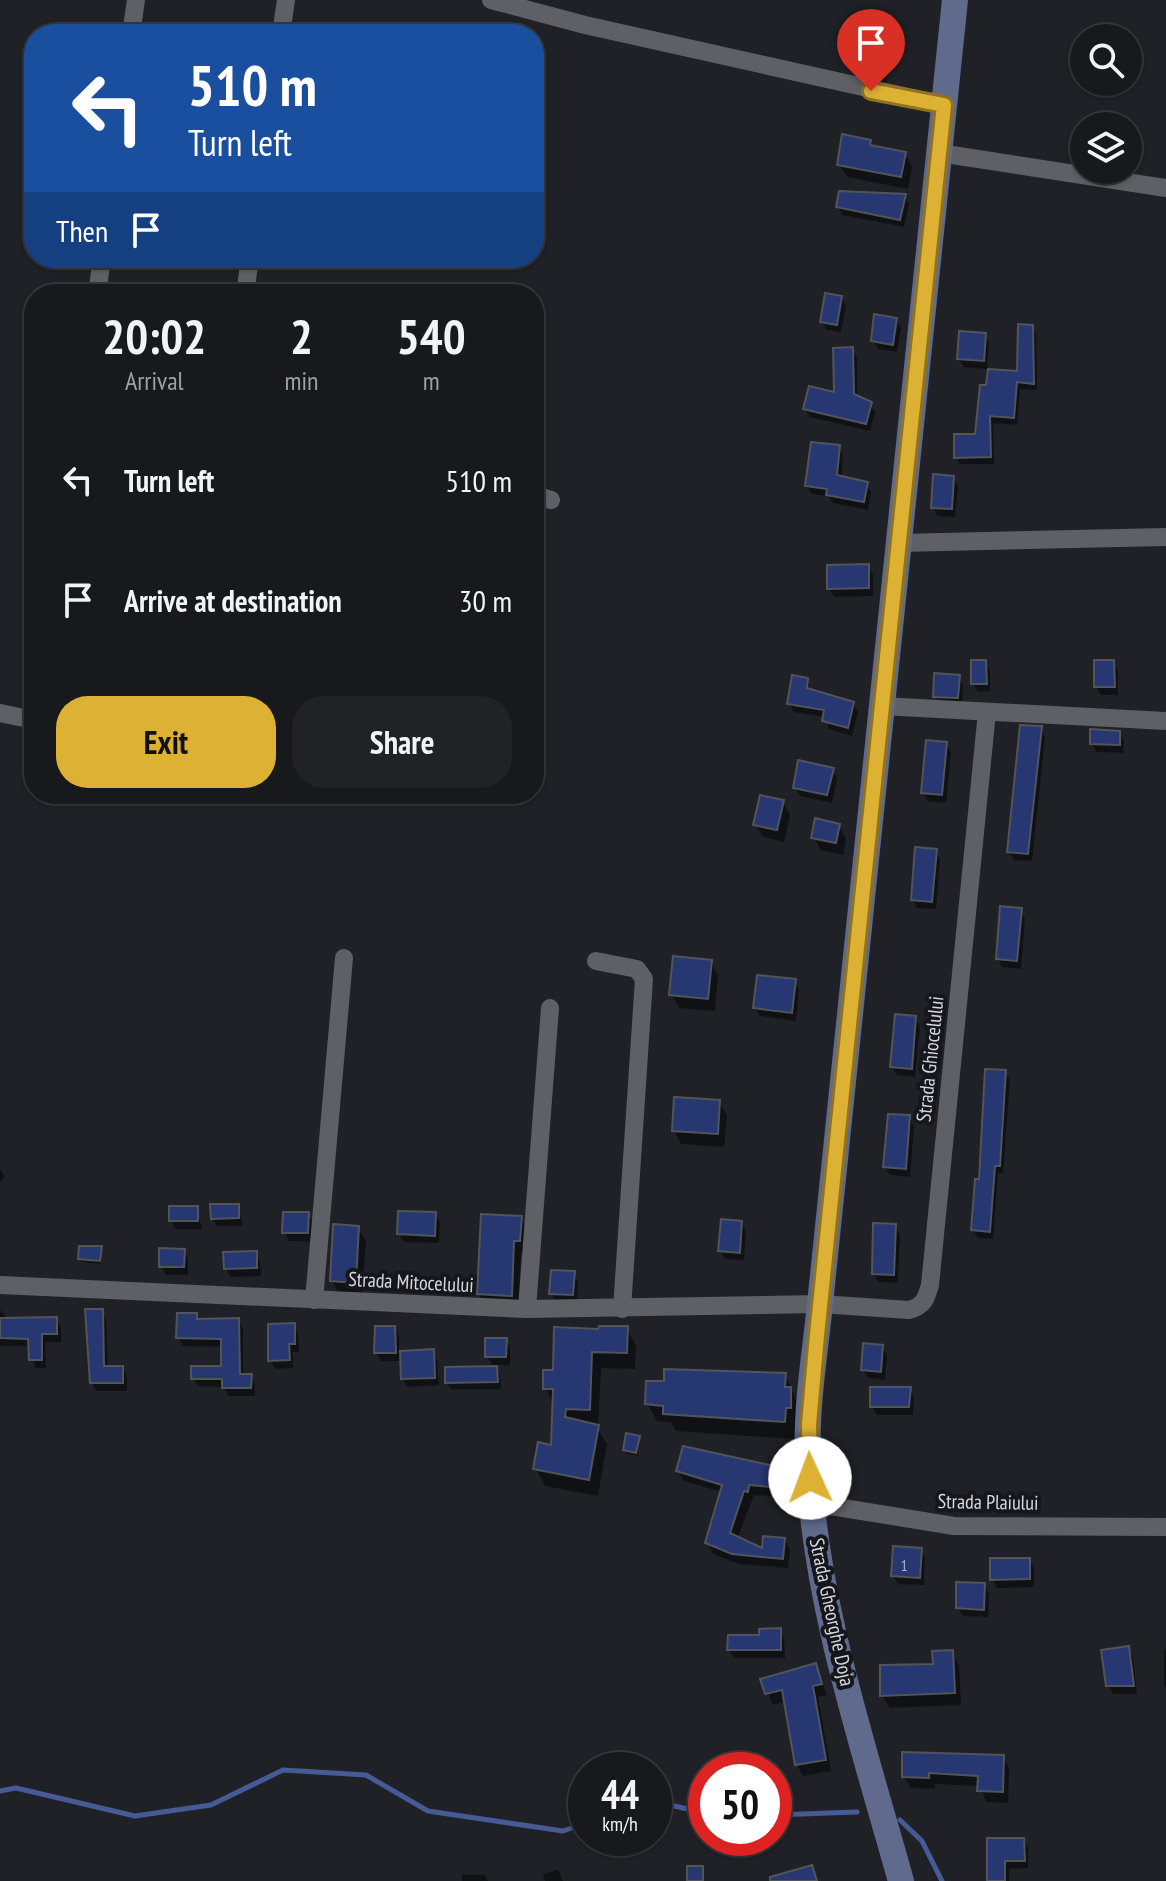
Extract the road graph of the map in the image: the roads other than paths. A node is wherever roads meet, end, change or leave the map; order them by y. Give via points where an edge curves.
1 (136, 0) edge
2 (286, 0) edge
3 (491, 0) edge
4 (955, 0) edge
5 (132, 24) edge
6 (282, 24) edge
7 (944, 105) junction
8 (939, 153) junction
9 (1166, 188) edge
10 (1166, 537) edge
11 (899, 543) junction
12 (881, 706) junction
13 (987, 712) junction
14 (0, 713) edge
15 (24, 718) edge
16 (1166, 721) edge
17 (344, 958) dead end
18 (596, 961) dead end
19 (550, 1008) dead end
20 (0, 1285) edge
21 (314, 1300) junction
22 (820, 1304) junction
23 (527, 1309) junction
24 (622, 1309) junction
25 (812, 1503) junction
26 (1166, 1527) edge
27 (901, 1881) edge

1 - 5 street
2 - 6 street
3 - 7 street
4 - 7 main road, Strada Gheorghe Doja
7 - 8 main road, Strada Gheorghe Doja
8 - 9 street
8 - 11 main road, Strada Gheorghe Doja
10 - 11 street
11 - 12 main road, Strada Gheorghe Doja
12 - 13 street
12 - 22 main road, Strada Gheorghe Doja
13 - 16 street
13 - 22 street, Strada Ghiocelului via 928,1294 925,1303 909,1310
14 - 15 street
17 - 21 street
18 - 24 street via 637,969 644,979
19 - 23 street
20 - 21 street, Strada Mitocelului
21 - 23 street, Strada Mitocelului
22 - 24 street, Strada Mitocelului
22 - 25 main road, Strada Gheorghe Doja via 808,1452
23 - 24 street, Strada Mitocelului
25 - 26 street, Strada Plaiului via 954,1526
25 - 27 main road, Strada Gheorghe Doja via 837,1651

